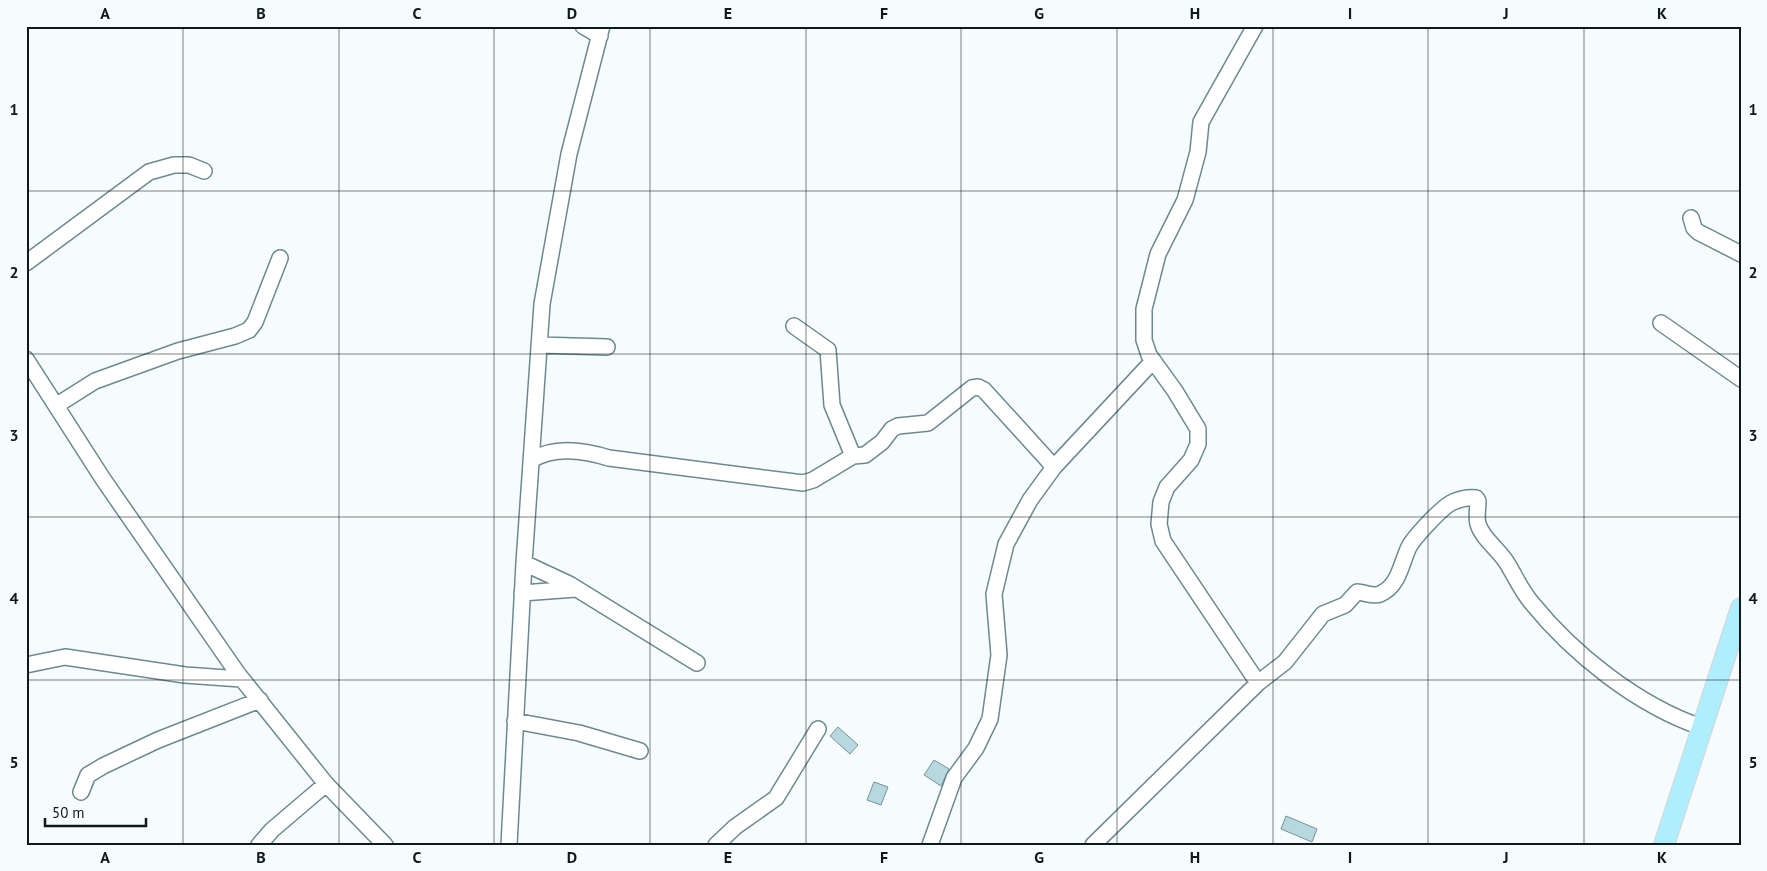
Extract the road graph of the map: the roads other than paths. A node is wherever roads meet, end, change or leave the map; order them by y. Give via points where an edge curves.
1 (583, 26) edge
2 (1255, 26) edge
3 (601, 31) edge
4 (204, 171) dead end
5 (1691, 218) dead end
6 (1741, 254) edge
7 (280, 258) dead end
8 (26, 262) edge
9 (1661, 324) dead end
10 (794, 326) dead end
11 (539, 345) junction
12 (607, 347) dead end
13 (26, 358) edge
14 (1153, 361) junction
15 (1741, 379) edge
16 (57, 405) junction
17 (853, 456) junction
18 (531, 460) junction
19 (1054, 467) junction
20 (524, 563) junction
21 (576, 589) junction
22 (522, 593) junction
23 (1741, 608) edge
24 (697, 663) dead end
25 (26, 665) edge
26 (241, 679) junction
27 (1258, 682) junction
28 (260, 700) junction
29 (515, 721) junction
30 (1701, 727) junction
31 (818, 729) dead end
32 (640, 751) dead end
33 (326, 784) junction
34 (81, 792) dead end
35 (259, 845) edge
36 (385, 845) edge
37 (509, 845) edge
38 (716, 845) edge
39 (930, 845) edge
40 (1093, 845) edge
41 (1664, 845) edge

1 - 3 street
2 - 14 street via 1201,122 1198,152 1185,200 1158,254 1143,324 1146,348
3 - 11 street via 569,154 542,304
4 - 8 street via 189,165 174,165 149,172
5 - 6 street via 1698,232
7 - 16 street via 249,330 95,381
9 - 15 street
10 - 17 street via 828,350 832,405
11 - 12 street
11 - 18 street
13 - 16 street
14 - 19 street
14 - 27 street via 1176,390 1198,429 1198,444 1191,460 1167,487 1160,502 1159,524 1163,541
16 - 26 street via 103,479
17 - 18 street via 813,480 794,483 609,458 590,452 554,452
17 - 19 street via 865,455 898,426 928,423 972,388 978,387
18 - 20 street
19 - 39 street via 1030,500 1006,544 994,594 999,656 990,719 976,748 954,778
20 - 21 street
20 - 22 street
21 - 22 street
21 - 24 street
22 - 29 street
23 - 30 main road
25 - 26 street via 65,657 185,675
26 - 28 street
27 - 30 street via 1285,662 1323,614 1345,605 1357,592 1374,596 1385,591 1402,569 1415,538 1450,504 1474,498 1478,501 1479,526 1500,552 1531,602 1577,650 1647,702
27 - 40 street
28 - 33 street
28 - 34 street via 158,740 103,766 88,775
29 - 32 street via 579,733
29 - 37 street
30 - 41 main road
31 - 38 street via 776,798
33 - 35 street
33 - 36 street

